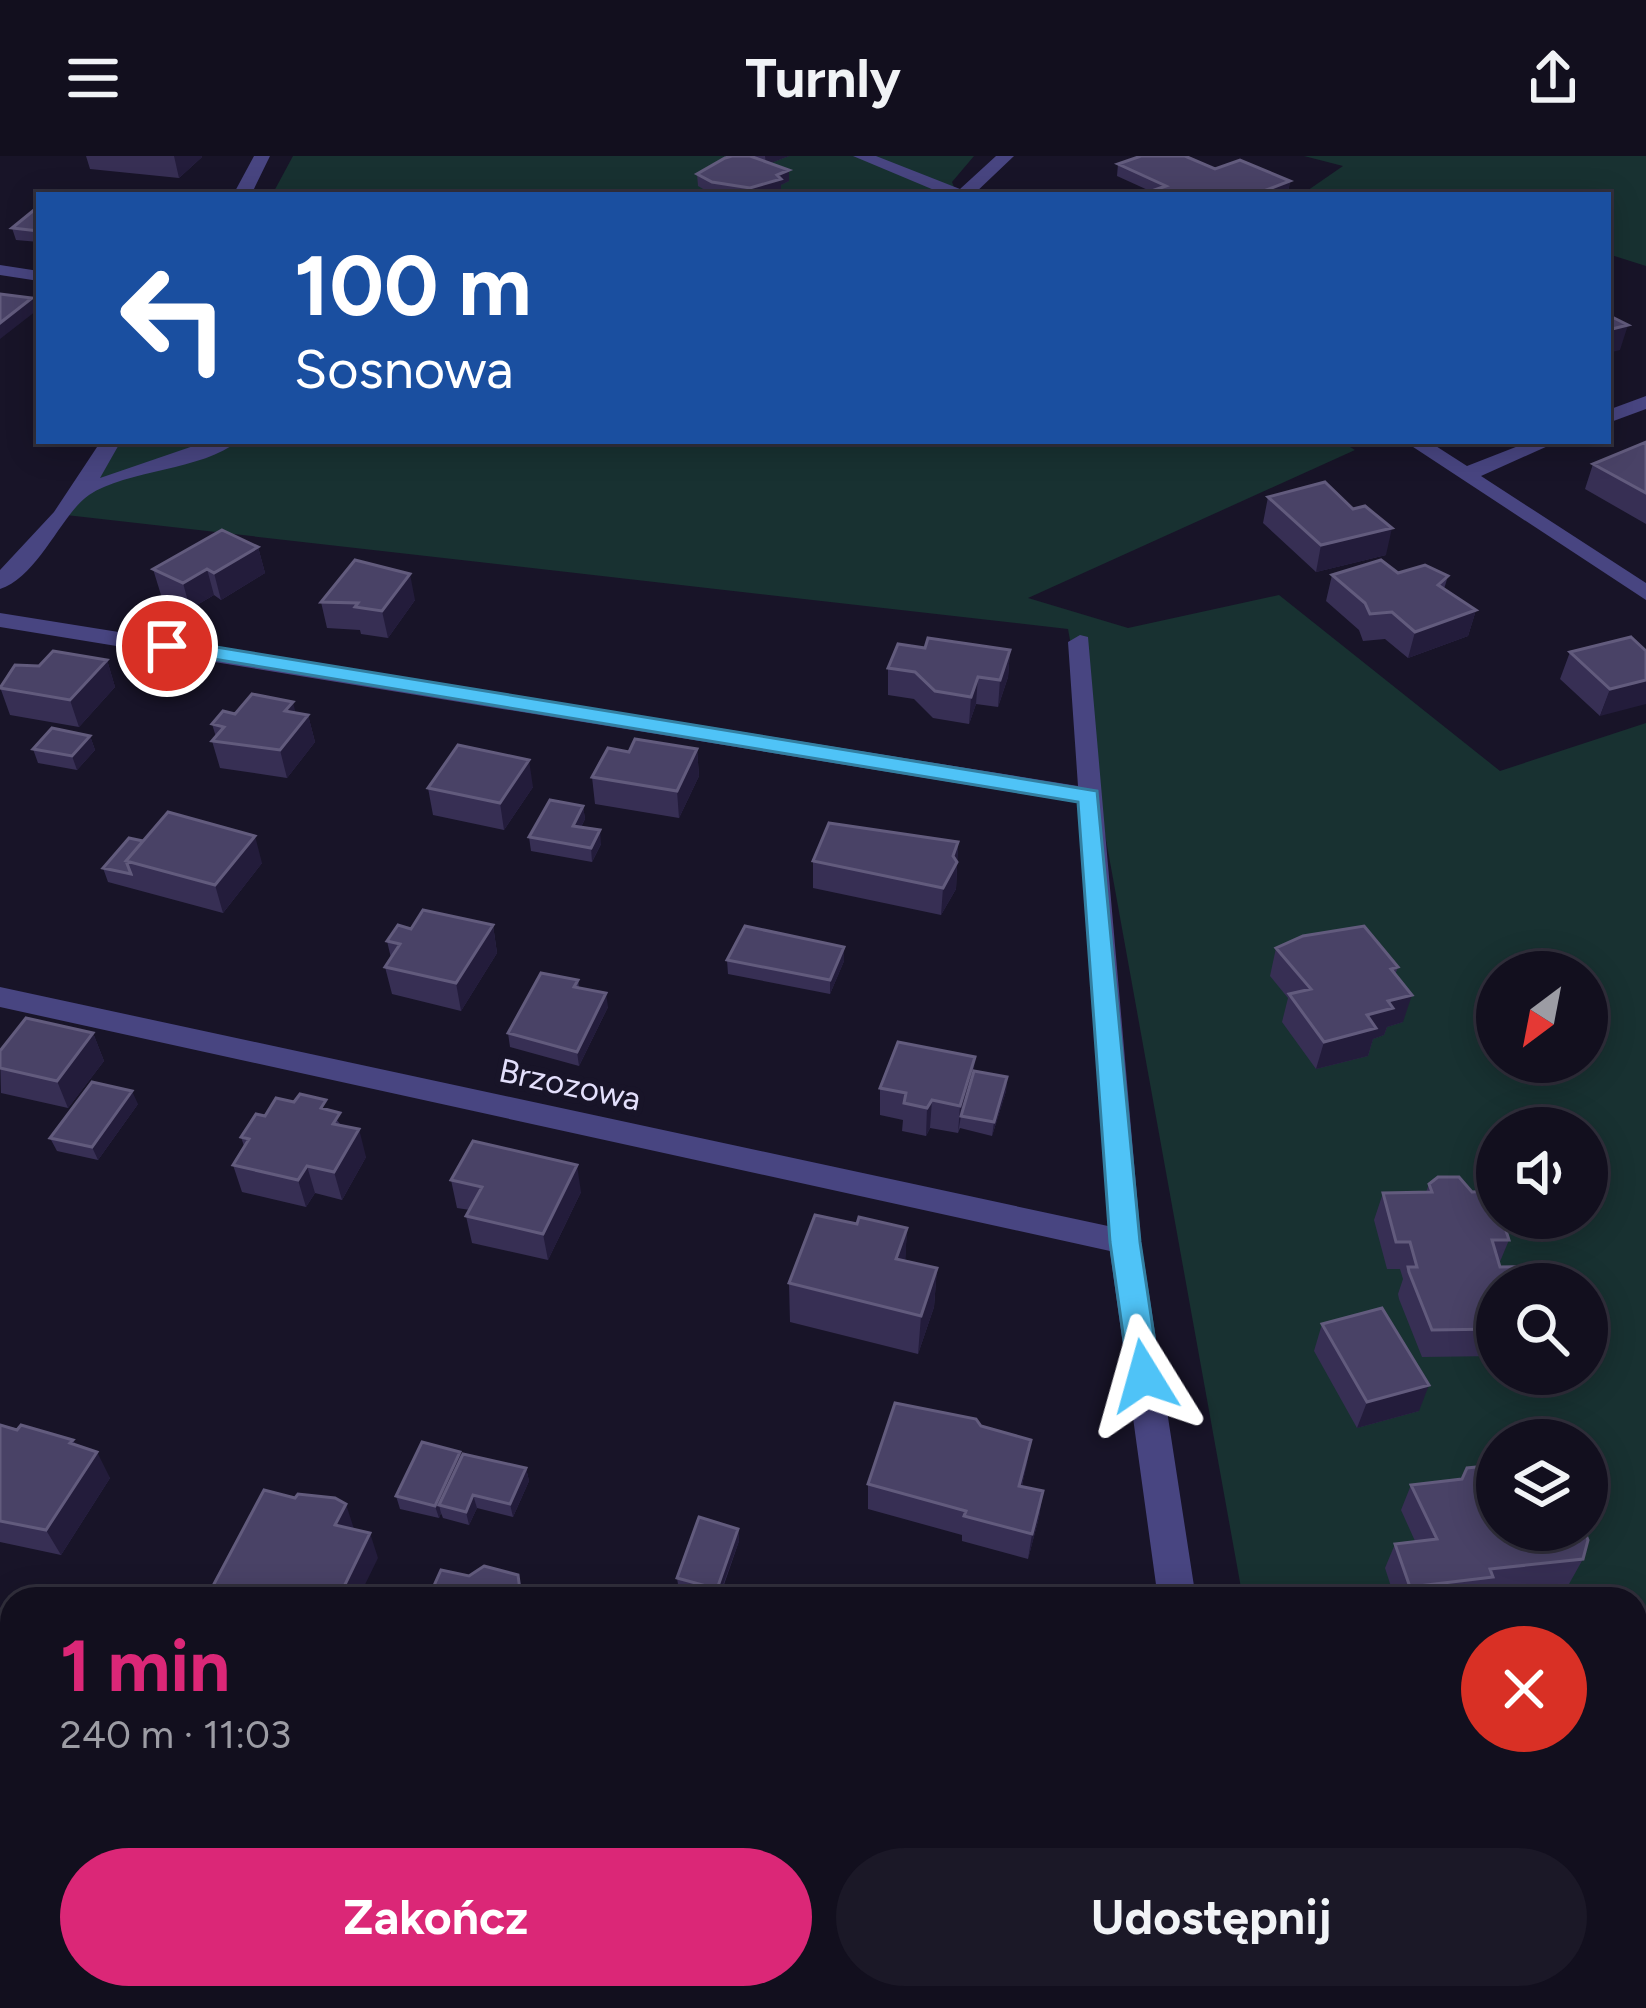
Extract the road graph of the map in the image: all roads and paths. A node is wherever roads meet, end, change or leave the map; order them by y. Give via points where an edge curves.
1 (262, 156) edge
2 (861, 156) edge
3 (1006, 156) edge
4 (244, 192) edge
5 (954, 192) edge
6 (965, 192) edge
7 (0, 270) edge
8 (36, 276) edge
9 (1646, 402) edge
10 (1611, 416) edge
11 (109, 444) edge
12 (219, 444) edge
13 (1419, 444) edge
14 (1542, 444) edge
15 (1467, 474) junction
16 (84, 490) junction
17 (0, 581) edge
18 (1646, 593) edge
19 (0, 620) edge
20 (1080, 642) dead end
21 (1089, 796) junction
22 (0, 997) edge
23 (1125, 1242) junction
24 (1175, 1587) edge

1 - 4 street
2 - 5 street
3 - 6 street
7 - 8 street
9 - 10 street
11 - 16 street
12 - 16 street
13 - 15 street
14 - 15 street
15 - 18 street
16 - 17 street
19 - 21 street
20 - 21 street
21 - 23 street
22 - 23 street, Brzozowa
23 - 24 street

